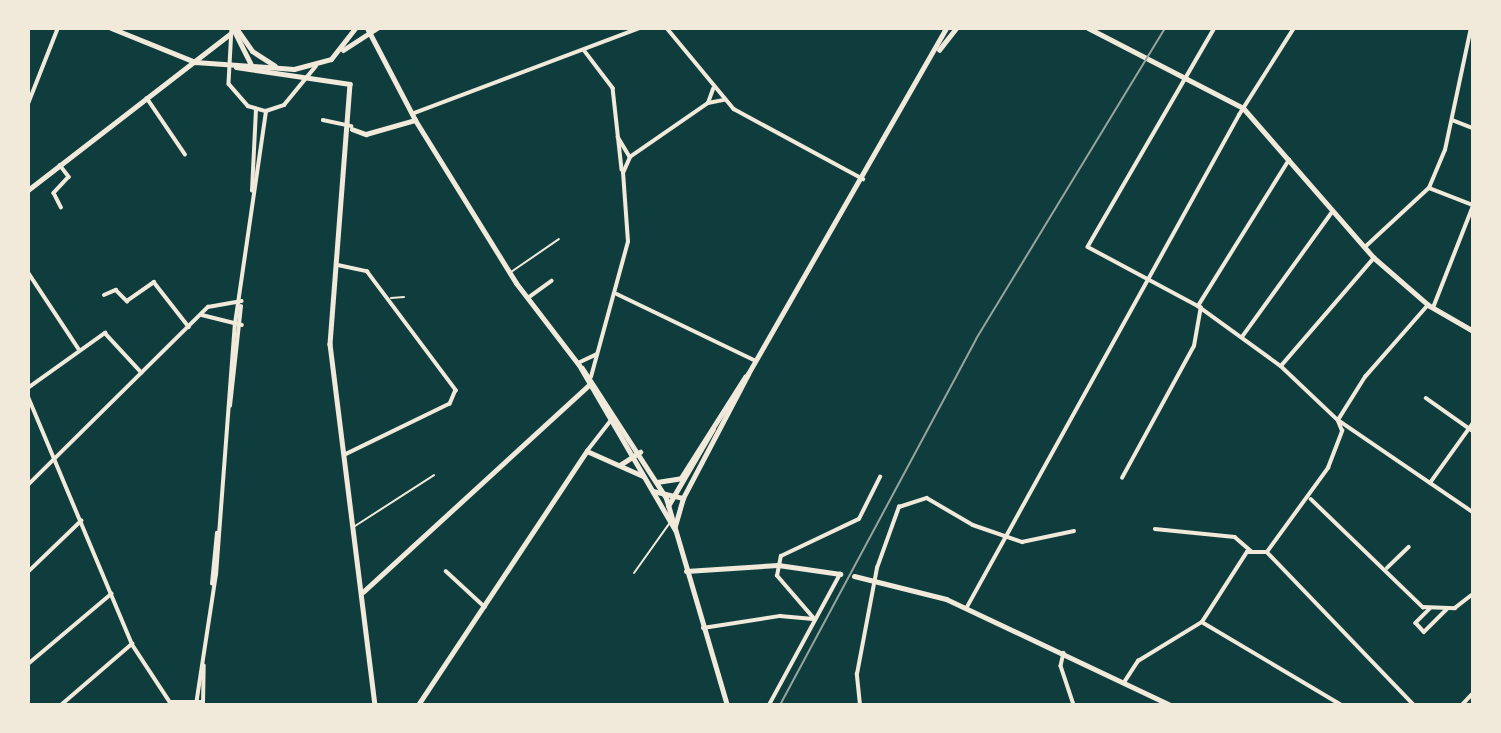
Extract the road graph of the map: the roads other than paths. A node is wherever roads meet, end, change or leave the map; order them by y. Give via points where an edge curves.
1 (58, 28) edge
2 (111, 28) edge
3 (355, 28) edge
4 (377, 28) edge
5 (640, 28) edge
6 (667, 28) edge
7 (946, 28) edge
8 (956, 28) edge
9 (1088, 28) edge
10 (1215, 28) edge
11 (1294, 28) edge
12 (1471, 28) edge
13 (233, 29) edge
14 (368, 31) edge
15 (1467, 46) junction
16 (1473, 48) edge
17 (584, 50) junction
18 (936, 53) junction
19 (338, 54) junction
20 (195, 62) junction
21 (228, 65) junction
22 (251, 65) junction
23 (316, 66) junction
24 (285, 68) junction
25 (261, 72) junction
26 (1190, 75) junction
27 (305, 77) junction
28 (714, 87) junction
29 (147, 98) junction
30 (724, 100) junction
31 (708, 103) junction
32 (28, 104) edge
33 (1243, 108) junction
34 (256, 109) junction
35 (266, 111) junction
36 (413, 117) junction
37 (323, 120) dead end
38 (1452, 120) junction
39 (351, 127) junction
40 (1473, 128) edge
41 (617, 135) junction
42 (184, 154) dead end
43 (630, 157) junction
44 (1289, 160) junction
45 (60, 165) junction
46 (623, 173) junction
47 (863, 179) junction
48 (1429, 188) junction
49 (28, 190) edge
50 (253, 196) junction
51 (1473, 205) edge
52 (61, 207) dead end
53 (1334, 211) junction
54 (559, 239) dead end
55 (1364, 247) junction
56 (1374, 258) junction
57 (338, 265) junction
58 (28, 272) edge
59 (510, 272) junction
60 (1150, 275) junction
61 (551, 281) dead end
62 (617, 294) junction
63 (104, 295) dead end
64 (404, 297) dead end
65 (391, 298) junction
66 (528, 298) junction
67 (241, 301) junction
68 (1199, 307) junction
69 (1431, 307) junction
70 (202, 315) junction
71 (235, 324) junction
72 (242, 325) junction
73 (189, 327) junction
74 (1473, 331) edge
75 (1242, 337) junction
76 (79, 350) junction
77 (597, 354) junction
78 (756, 361) junction
79 (579, 364) junction
80 (1281, 366) junction
81 (142, 373) junction
82 (748, 374) junction
83 (591, 377) junction
84 (589, 385) junction
85 (28, 388) edge
86 (603, 395) junction
87 (28, 396) edge
88 (1426, 398) dead end
89 (230, 409) junction
90 (612, 419) junction
91 (1338, 420) junction
92 (1473, 423) edge
93 (714, 425) junction
94 (1467, 427) junction
95 (1473, 431) edge
96 (587, 452) junction
97 (640, 452) junction
98 (345, 455) junction
99 (53, 458) junction
100 (635, 458) junction
101 (619, 465) junction
102 (433, 475) dead end
103 (880, 477) dead end
104 (647, 478) junction
105 (1122, 478) dead end
106 (657, 482) junction
107 (1430, 483) junction
108 (28, 485) edge
109 (652, 490) junction
110 (683, 498) junction
111 (1311, 499) junction
112 (668, 501) junction
113 (1473, 512) edge
114 (668, 520) junction
115 (81, 521) junction
116 (355, 526) junction
117 (1156, 529) dead end
118 (675, 530) junction
119 (1074, 531) dead end
120 (1006, 539) junction
121 (1409, 547) dead end
122 (1251, 551) junction
123 (1267, 552) junction
124 (778, 565) junction
125 (1387, 568) junction
126 (446, 571) dead end
127 (686, 571) junction
128 (28, 572) edge
129 (634, 573) dead end
130 (840, 574) joint
131 (854, 576) dead end
132 (876, 580) junction
133 (363, 592) junction
134 (111, 594) junction
135 (1473, 594) edge
136 (485, 607) junction
137 (967, 607) junction
138 (1430, 609) junction
139 (1448, 609) junction
140 (815, 620) junction
141 (1202, 622) junction
142 (702, 628) junction
143 (132, 644) junction
144 (1064, 653) junction
145 (28, 664) edge
146 (204, 664) junction
147 (1125, 681) junction
148 (1473, 693) edge
149 (196, 703) edge
150 (171, 704) edge
151 (203, 704) edge
152 (61, 705) edge
153 (375, 705) edge
154 (418, 705) edge
155 (727, 705) edge
156 (769, 705) edge
157 (860, 705) edge
158 (1074, 705) edge
159 (1170, 705) edge
160 (1342, 705) edge
161 (1414, 705) edge
162 (1462, 705) edge

1 - 32 street
2 - 20 main road
3 - 19 main road
4 - 14 main road
5 - 17 street
6 - 28 street
7 - 18 street
8 - 18 street
9 - 26 main road
10 - 26 street
11 - 33 street
12 - 15 street
13 - 20 street
13 - 21 street
13 - 22 street
13 - 24 main road via 256,55
14 - 19 main road
14 - 36 main road
15 - 16 street
15 - 38 street
17 - 36 street
17 - 41 street via 613,88
18 - 47 street
19 - 23 main road
20 - 21 main road
20 - 29 street
21 - 22 main road
21 - 25 street
21 - 34 street via 233,94
22 - 24 main road
22 - 25 street
23 - 24 main road
23 - 27 street
25 - 27 street
26 - 33 main road
26 - 60 street via 1088,247
27 - 35 street via 289,101
27 - 39 street via 348,81
28 - 30 street
28 - 31 street
29 - 42 street
29 - 45 street
30 - 31 street
30 - 47 street
31 - 43 street
33 - 44 main road
33 - 60 street
34 - 35 street
34 - 50 street
35 - 50 street
36 - 39 street via 366,134
36 - 59 main road
37 - 39 street
38 - 40 street
38 - 48 street
39 - 57 street
41 - 43 street
41 - 46 street
43 - 46 street
44 - 53 main road
44 - 68 street
45 - 49 street
45 - 52 street via 69,177 54,193
46 - 62 street via 628,242
47 - 78 street
48 - 51 street
48 - 55 street
50 - 67 street
51 - 69 street
53 - 55 main road
53 - 75 street
54 - 59 lane
55 - 56 main road
56 - 69 main road
56 - 80 street
57 - 65 street via 367,271
57 - 98 street via 330,344
58 - 76 street
59 - 66 main road
60 - 68 street
60 - 120 street
61 - 66 street
62 - 77 street
62 - 78 street
63 - 73 street via 117,290 127,301 154,282
64 - 65 lane
65 - 98 street via 453,382 455,396
66 - 79 main road
67 - 70 street via 218,302
67 - 71 street
67 - 72 street
68 - 75 street
68 - 105 street via 1194,346
69 - 74 main road
69 - 91 street via 1365,377
70 - 71 street
70 - 73 street
71 - 72 street
71 - 89 street
72 - 89 street
73 - 81 street
75 - 80 street
76 - 81 street via 105,333
76 - 85 street
77 - 79 street
77 - 83 street
78 - 82 street
79 - 83 main road
79 - 84 main road
80 - 91 street
81 - 99 street
82 - 93 street
82 - 110 street
83 - 86 main road
84 - 86 main road
84 - 90 main road
84 - 133 street
86 - 97 main road
87 - 99 street
88 - 94 street
89 - 146 street
90 - 96 street
90 - 100 main road
91 - 107 street
91 - 111 street via 1342,431
92 - 94 street
93 - 106 street via 677,482
93 - 112 street
94 - 95 street
94 - 107 street
96 - 101 street
96 - 136 street
97 - 100 street
97 - 106 main road
98 - 116 street
99 - 108 street
99 - 115 street
100 - 101 street
100 - 104 main road
101 - 104 street
102 - 116 lane
103 - 124 street via 859,519 789,550
104 - 109 main road
106 - 112 main road
107 - 113 street
109 - 112 street
109 - 114 main road
110 - 112 street
110 - 118 street
111 - 123 street
111 - 125 street
112 - 114 street
112 - 118 main road
114 - 118 main road
114 - 129 lane
115 - 128 street
115 - 134 street
116 - 133 street
117 - 122 street via 1235,537
118 - 127 main road
119 - 120 street via 1037,542
120 - 132 street via 930,499 917,500 896,511
120 - 137 street
121 - 125 street
122 - 123 street
122 - 141 street
123 - 161 street
124 - 127 main road
124 - 130 main road
124 - 140 street via 777,576
125 - 138 street
126 - 136 street
127 - 142 main road
130 - 140 street
131 - 132 main road
132 - 137 main road
132 - 157 street via 857,674
133 - 153 street
134 - 143 street
134 - 145 street
135 - 139 street
136 - 154 street
137 - 144 main road
138 - 139 street
138 - 139 street via 1416,623 1424,632
140 - 142 street via 780,616
140 - 156 street
141 - 147 street via 1138,661
141 - 160 street
142 - 155 main road
143 - 150 street
143 - 152 street
144 - 147 main road
144 - 158 street via 1061,666
146 - 149 street
146 - 151 street
147 - 159 main road
148 - 162 street
149 - 150 street
149 - 151 street

